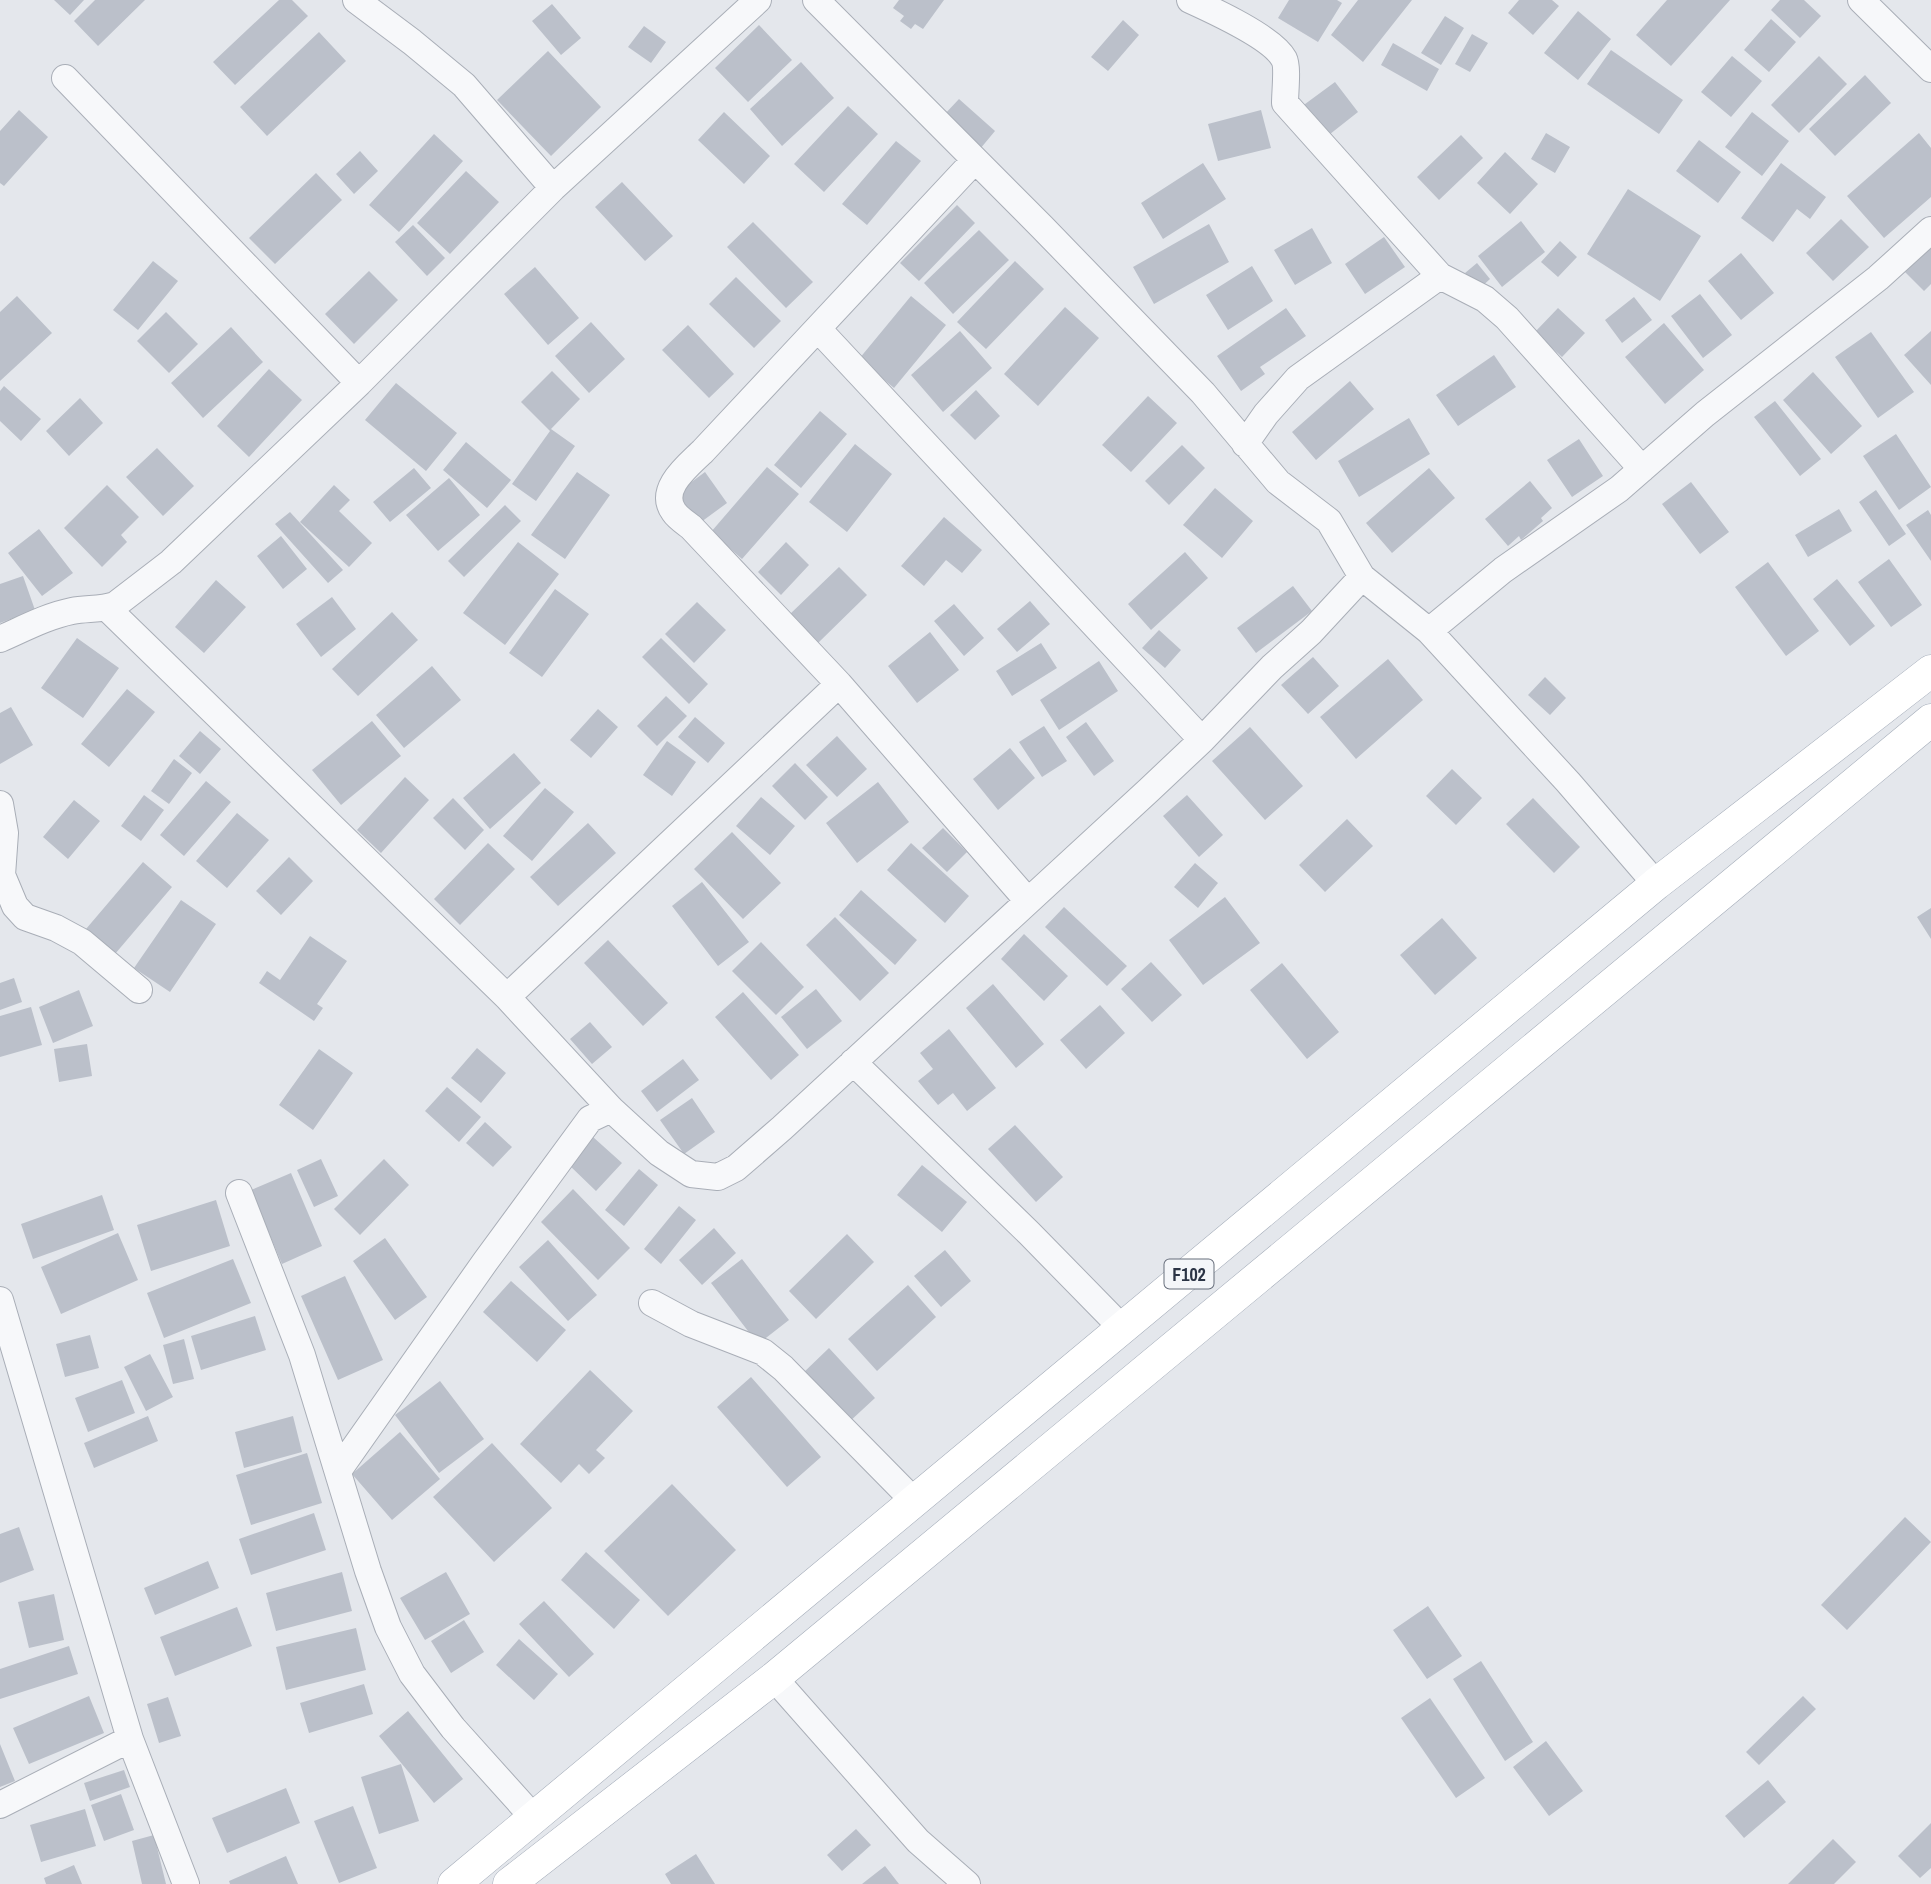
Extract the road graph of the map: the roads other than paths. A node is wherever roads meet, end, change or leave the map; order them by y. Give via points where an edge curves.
1 (356, 0) edge
2 (758, 0) edge
3 (816, 0) edge
4 (1190, 0) edge
5 (1861, 0) edge
6 (1931, 69) edge
7 (65, 78) dead end
8 (975, 160) junction
9 (553, 188) junction
10 (1931, 230) edge
11 (1440, 276) junction
12 (818, 329) junction
13 (359, 383) junction
14 (1245, 444) junction
15 (1642, 469) junction
16 (1362, 577) junction
17 (107, 608) junction
18 (1429, 631) junction
19 (0, 639) edge
20 (1931, 671) edge
21 (839, 684) junction
22 (1931, 720) edge
23 (1202, 740) junction
24 (0, 804) edge
25 (1656, 884) junction
26 (1028, 901) junction
27 (139, 990) dead end
28 (508, 997) junction
29 (853, 1062) junction
30 (611, 1109) junction
31 (239, 1193) dead end
32 (0, 1300) edge
33 (652, 1303) dead end
34 (1123, 1329) junction
35 (338, 1471) junction
36 (914, 1501) junction
37 (774, 1678) junction
38 (130, 1739) junction
39 (0, 1805) edge
40 (533, 1817) junction
41 (186, 1884) edge
42 (454, 1884) edge
43 (509, 1884) edge
44 (967, 1884) edge

1 - 9 street via 464,85
2 - 9 street
3 - 8 street
4 - 11 street via 1274,47 1285,61 1285,103
5 - 6 street
7 - 13 street
8 - 12 street
8 - 14 street via 1203,393
9 - 13 street
10 - 15 street
11 - 14 street via 1298,378
11 - 15 street via 1485,299 1507,318
12 - 21 street via 677,476 669,495 673,511
12 - 23 street
13 - 17 street via 171,562
14 - 16 street via 1278,482 1329,521
15 - 18 street via 1503,570
16 - 18 street
16 - 23 street
17 - 19 street via 55,615
17 - 28 street
18 - 25 street
20 - 25 main road, F102
21 - 26 street
21 - 28 street
22 - 37 main road, F102
23 - 26 street
24 - 27 street via 5,833 2,875 15,906 25,917 82,942
25 - 34 main road, F102
26 - 29 street
28 - 30 street
29 - 30 street via 736,1168 718,1177 691,1174 659,1153
29 - 34 street
30 - 35 street via 590,1119
31 - 35 street via 302,1355
32 - 38 street
33 - 36 street via 762,1352
34 - 36 main road, F102
35 - 40 street via 388,1627 412,1674 453,1728
36 - 40 main road, F102
37 - 43 main road, F102
37 - 44 street via 918,1841
38 - 39 street
38 - 41 street
40 - 42 main road, F102

